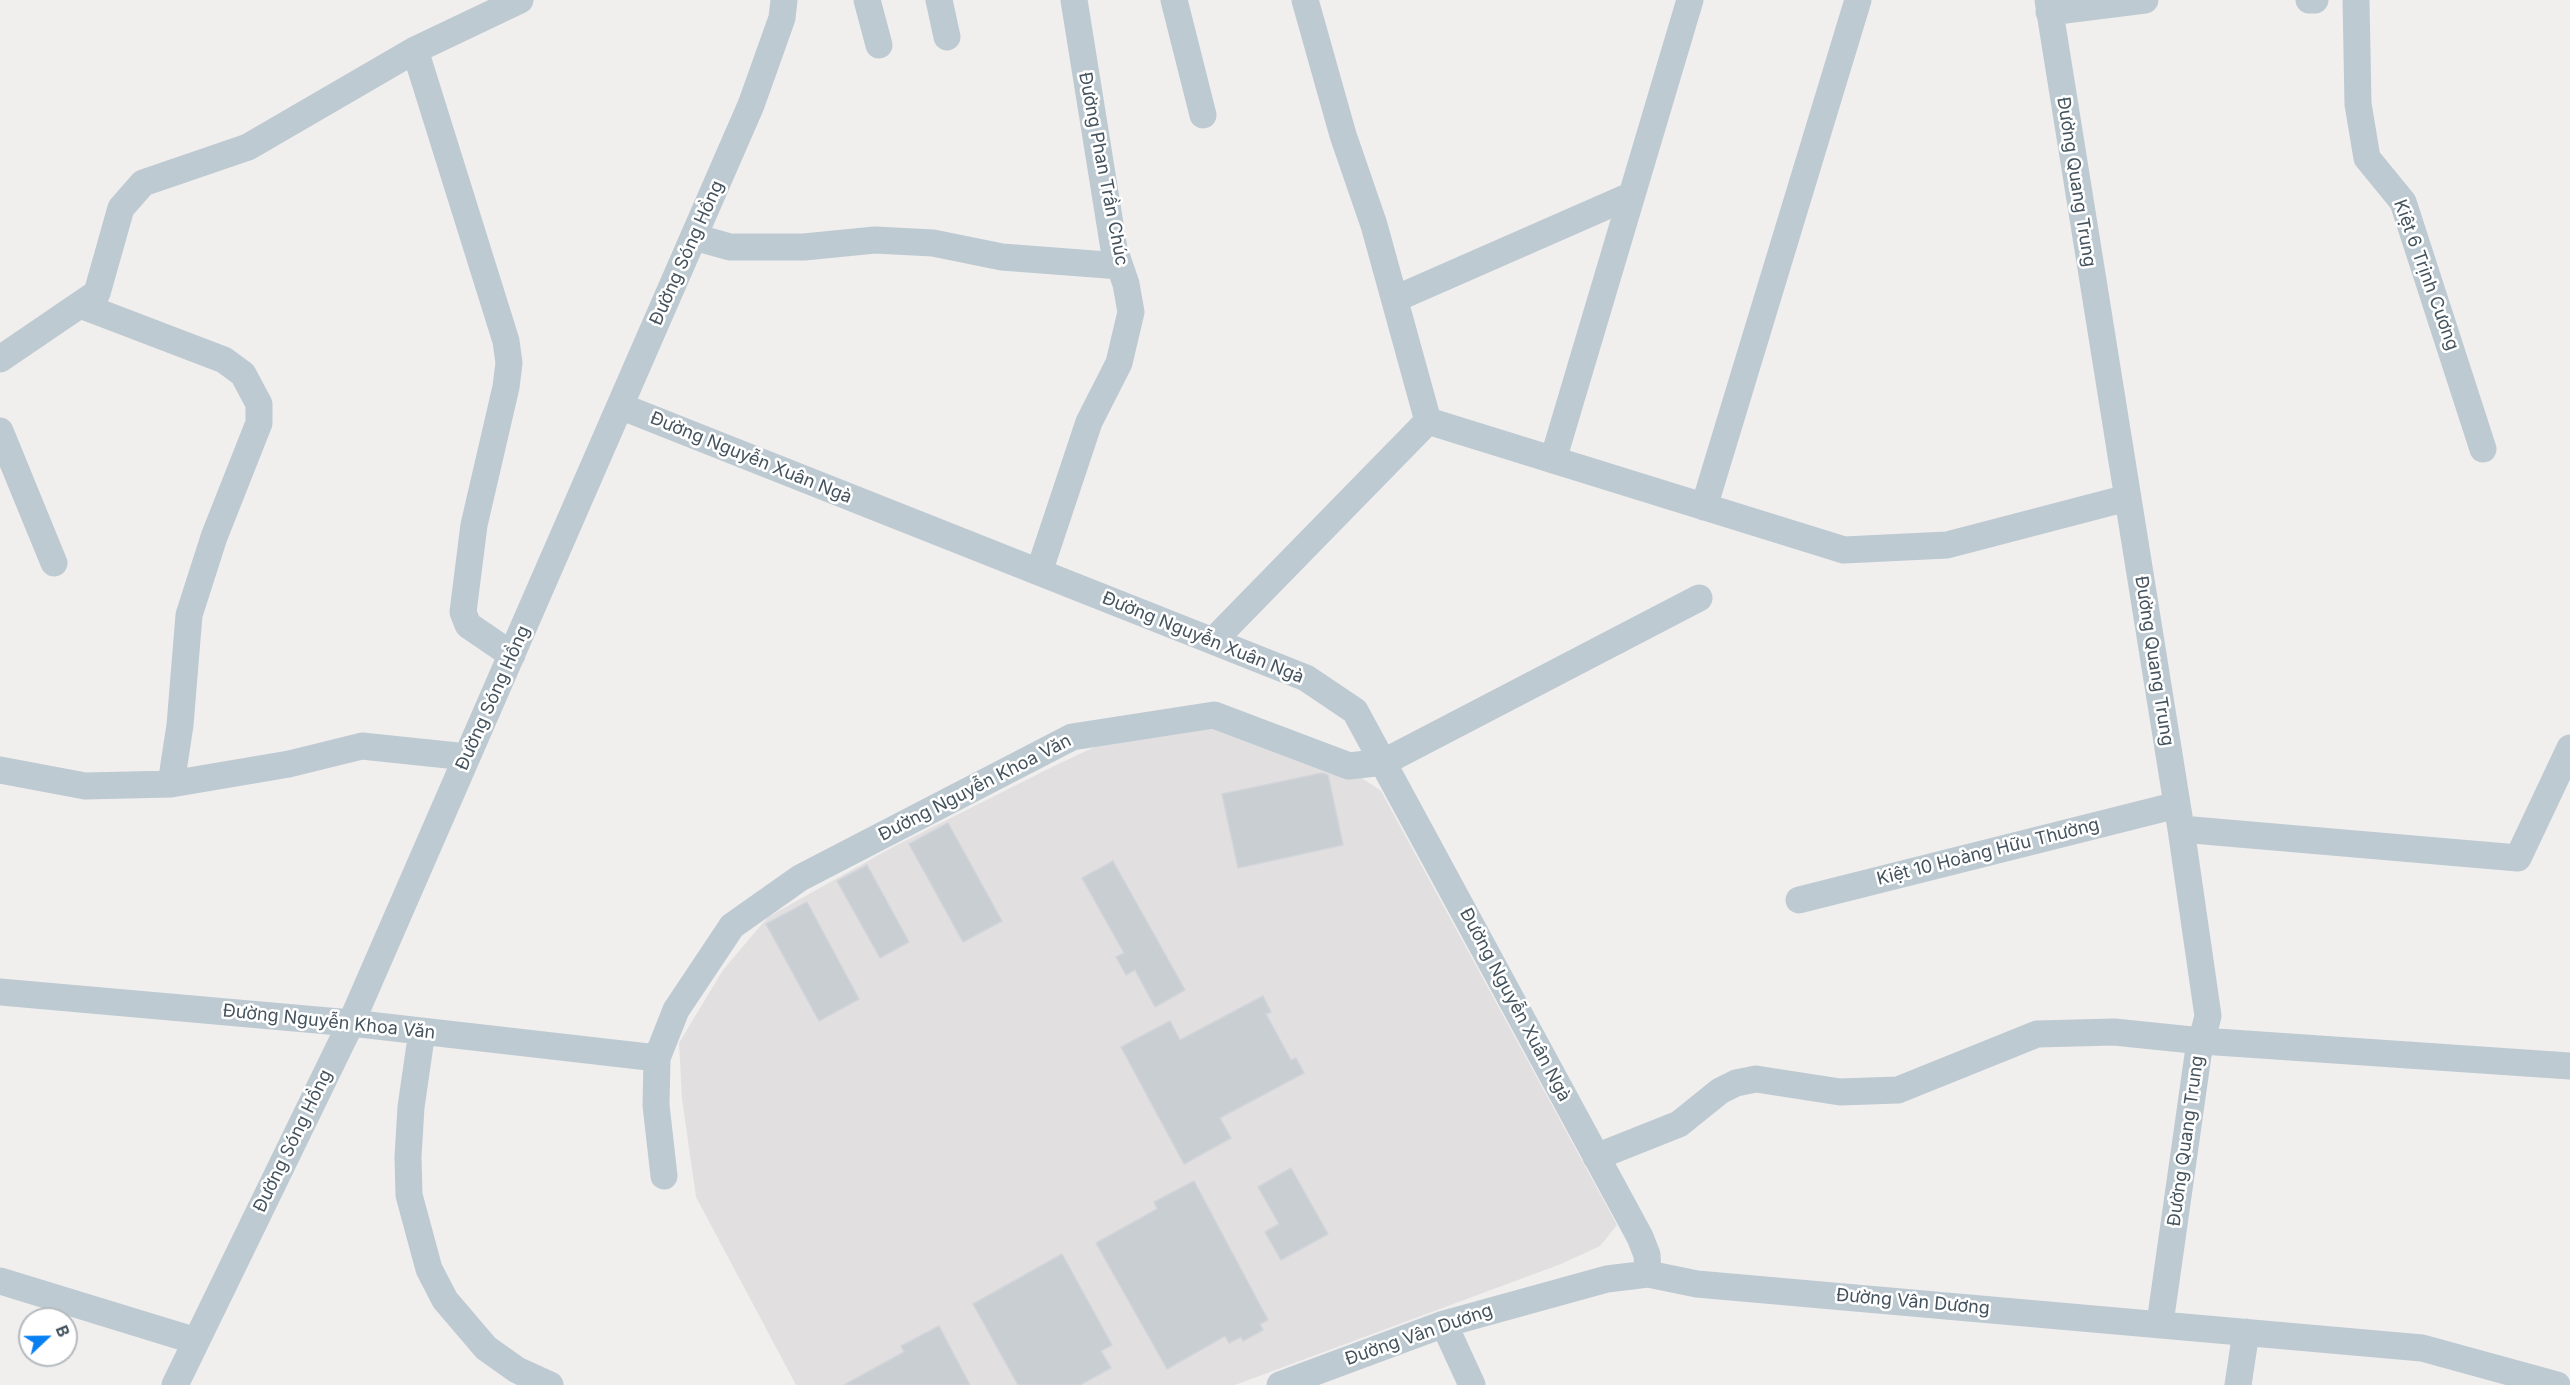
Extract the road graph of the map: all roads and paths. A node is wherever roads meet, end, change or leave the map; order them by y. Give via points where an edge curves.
1 (520, 0) edge
2 (784, 0) edge
3 (867, 0) edge
4 (939, 0) edge
5 (1074, 0) edge
6 (1174, 0) edge
7 (1305, 0) edge
8 (1690, 0) edge
9 (1858, 0) edge
10 (2145, 0) edge
11 (2310, 0) edge
12 (2315, 0) edge
13 (2356, 0) edge
14 (2049, 6) edge
15 (947, 37) dead end
16 (879, 45) dead end
17 (415, 50) junction
18 (1203, 115) dead end
19 (1632, 195) junction
20 (694, 237) junction
21 (1120, 266) junction
22 (1395, 299) junction
23 (80, 305) junction
24 (0, 359) edge
25 (620, 406) junction
26 (1428, 421) junction
27 (0, 431) edge
28 (2483, 449) dead end
29 (1553, 460) junction
30 (2127, 498) junction
31 (1704, 507) junction
32 (54, 563) dead end
33 (1039, 572) junction
34 (1699, 598) dead end
35 (1213, 641) junction
36 (512, 655) junction
37 (2570, 748) edge
38 (467, 757) junction
39 (1384, 762) junction
40 (0, 770) edge
41 (171, 784) junction
42 (2179, 817) junction
43 (1799, 900) dead end
44 (0, 992) edge
45 (351, 1023) junction
46 (422, 1031) junction
47 (2202, 1041) junction
48 (657, 1058) junction
49 (2570, 1066) edge
50 (1596, 1157) junction
51 (663, 1176) dead end
52 (1648, 1274) junction
53 (0, 1281) edge
54 (2160, 1323) junction
55 (1444, 1324) junction
56 (2246, 1332) junction
57 (196, 1341) junction
58 (175, 1385) edge
59 (550, 1385) edge
60 (1280, 1385) edge
61 (1472, 1385) edge
62 (2238, 1385) edge
63 (2557, 1385) edge

1 - 17 street
2 - 20 street, Đường Sóng Hồng via 782,18 751,105
3 - 16 street
4 - 15 street
5 - 21 street, Đường Phan Trần Chúc via 1114,249
6 - 18 street
7 - 22 street
8 - 19 street
9 - 31 street
10 - 14 street
11 - 12 street
13 - 28 street, Kiệt 6 Trịnh Cương via 2358,104 2367,158 2403,202
14 - 30 street, Đường Quang Trung
17 - 23 street via 248,147 143,183 121,208 97,293
17 - 36 street via 506,341 506,387 474,525 464,612 468,625
19 - 22 street
19 - 29 street
20 - 21 street via 730,247 804,247 875,240 933,243 1002,257
20 - 25 street, Đường Sóng Hồng
21 - 33 street, Đường Phan Trần Chúc via 1131,312 1119,363 1089,422
22 - 26 street
23 - 24 street
23 - 41 street via 224,360 243,374 259,404 259,423 208,554 189,615
25 - 33 street, Đường Nguyễn Xuân Ngà
25 - 36 street, Đường Sóng Hồng
26 - 29 street
26 - 35 street
27 - 32 street
29 - 31 street
30 - 31 street via 1947,545 1844,550
30 - 42 street, Đường Quang Trung
33 - 35 street, Đường Nguyễn Xuân Ngà
34 - 39 street
35 - 39 street, Đường Nguyễn Xuân Ngà via 1306,678 1355,711
36 - 38 street, Đường Sóng Hồng
37 - 42 street, Kiệt 10 Hoàng Hữu Thường via 2518,858
38 - 41 street via 362,746 289,764
38 - 45 street, Đường Sóng Hồng
39 - 48 street, Đường Nguyễn Khoa Văn via 1349,766 1214,715 1072,736 800,878 732,926 676,1011
39 - 50 street, Đường Nguyễn Xuân Ngà
40 - 41 street via 85,786
42 - 43 street, Kiệt 10 Hoàng Hữu Thường
42 - 47 street, Đường Quang Trung via 2208,1016
44 - 45 street, Đường Nguyễn Khoa Văn
45 - 46 street, Đường Nguyễn Khoa Văn
45 - 57 street, Đường Sóng Hồng
46 - 48 street, Đường Nguyễn Khoa Văn
46 - 59 street via 411,1107 408,1176 409,1196 429,1269 445,1300 486,1348 517,1370
47 - 49 street
47 - 50 street via 2114,1032 2037,1034 1898,1090 1840,1092 1756,1079 1720,1091 1679,1124
47 - 54 street, Đường Quang Trung
48 - 51 street, Đường Nguyễn Khoa Văn via 656,1105
50 - 52 street, Đường Nguyễn Xuân Ngà via 1640,1237 1647,1255
52 - 54 street, Đường Vân Dương via 1696,1284
52 - 55 street, Đường Vân Dương via 1597,1281
53 - 57 street
54 - 56 street, Đường Vân Dương
55 - 60 street, Đường Vân Dương
55 - 61 street
56 - 62 street
56 - 63 street, Đường Vân Dương via 2422,1348
57 - 58 street, Đường Sóng Hồng

